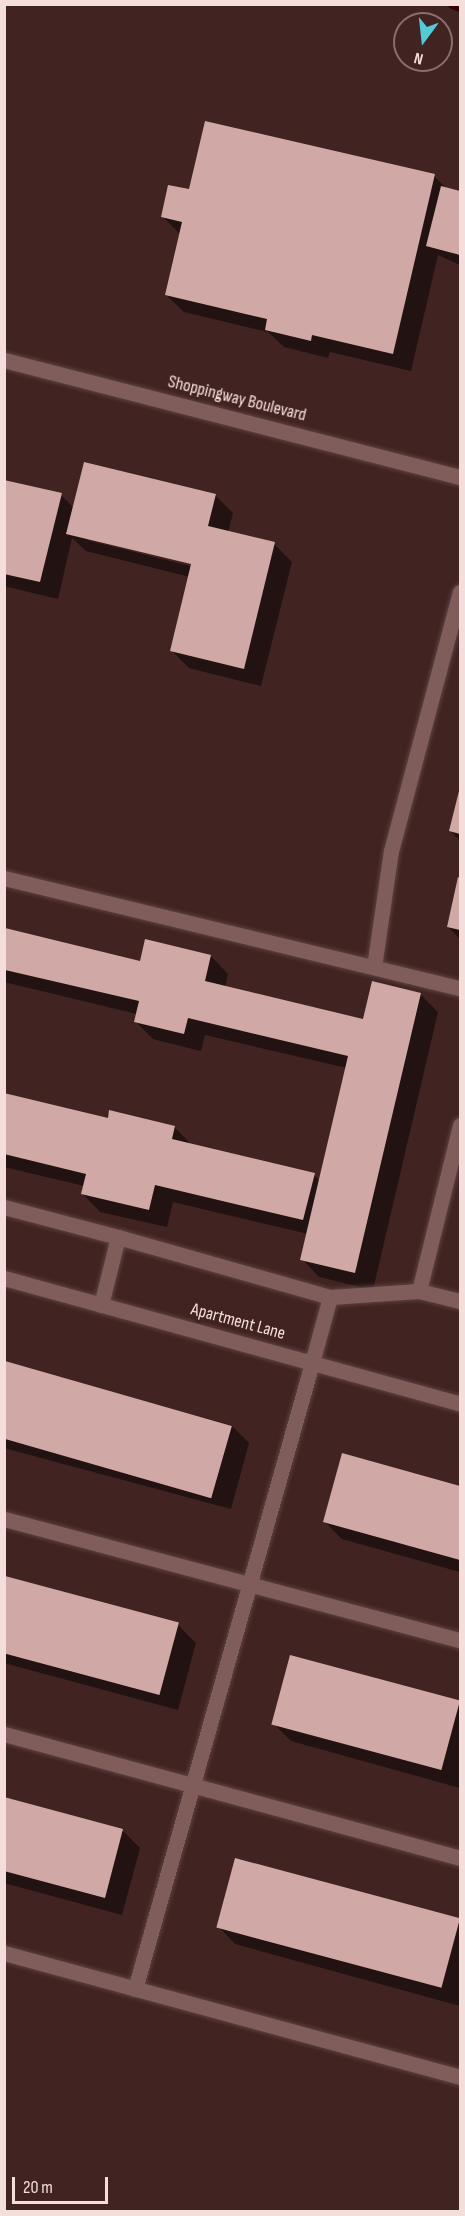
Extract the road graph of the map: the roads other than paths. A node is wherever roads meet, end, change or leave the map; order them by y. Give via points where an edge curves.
1 (4, 360) edge
2 (460, 477) edge
3 (460, 592) edge
4 (4, 878) edge
5 (374, 967) junction
6 (460, 988) edge
7 (460, 1125) edge
8 (4, 1207) edge
9 (118, 1237) junction
10 (4, 1278) edge
11 (419, 1291) junction
12 (330, 1297) junction
13 (460, 1301) edge
14 (101, 1305) junction
15 (312, 1363) junction
16 (460, 1404) edge
17 (4, 1519) edge
18 (250, 1583) junction
19 (460, 1640) edge
20 (4, 1734) edge
21 (193, 1784) junction
22 (460, 1858) edge
23 (4, 1953) edge
24 (135, 1989) junction
25 (460, 2077) edge

1 - 2 street, Shoppingway Boulevard
3 - 5 street via 391,851
4 - 5 street
5 - 6 street
7 - 11 street
8 - 9 street
9 - 12 street
9 - 14 street
10 - 14 street, Apartment Lane
11 - 12 street
11 - 13 street
12 - 15 street
14 - 15 street, Apartment Lane
15 - 16 street, Apartment Lane
15 - 18 street
17 - 18 street
18 - 19 street
18 - 21 street
20 - 21 street
21 - 22 street
21 - 24 street
23 - 24 street
24 - 25 street

